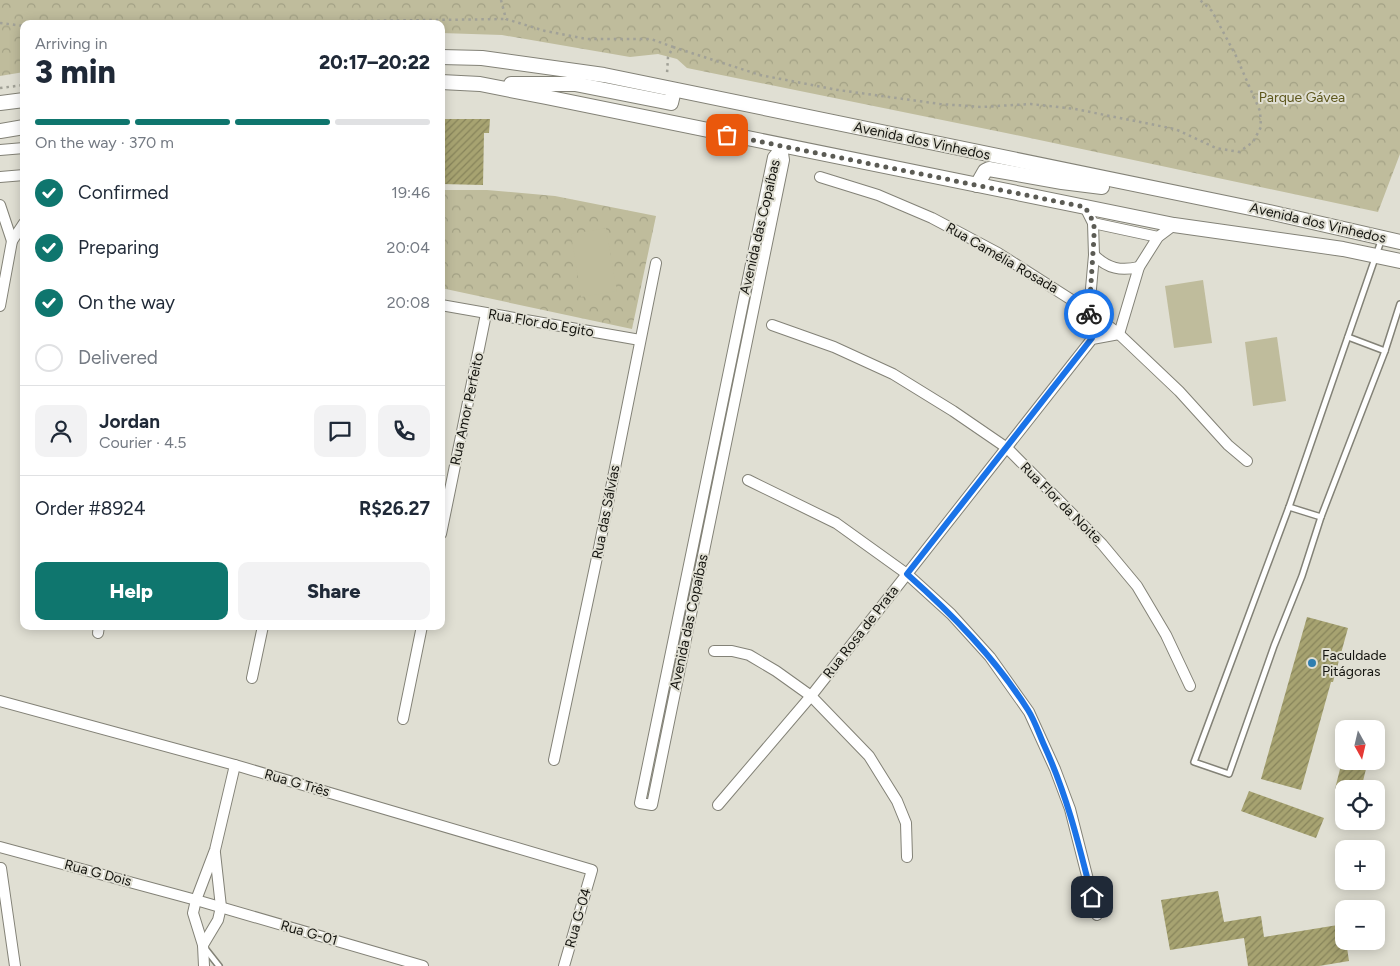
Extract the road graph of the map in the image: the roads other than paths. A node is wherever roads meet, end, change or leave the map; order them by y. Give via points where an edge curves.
1 (445, 57) edge
2 (445, 82) edge
3 (480, 84) junction
4 (670, 89) junction
5 (20, 100) edge
6 (0, 103) edge
7 (20, 128) edge
8 (0, 131) edge
9 (782, 146) junction
10 (20, 148) edge
11 (0, 150) edge
12 (20, 175) edge
13 (0, 177) edge
14 (820, 177) dead end
15 (977, 185) junction
16 (1193, 197) junction
17 (0, 205) edge
18 (1085, 207) junction
19 (6, 218) junction
20 (20, 220) edge
21 (1094, 223) junction
22 (1174, 225) junction
23 (20, 228) edge
24 (1158, 237) junction
25 (1382, 238) junction
26 (12, 241) junction
27 (1400, 242) edge
28 (1094, 255) junction
29 (1376, 255) junction
30 (1400, 261) edge
31 (656, 263) dead end
32 (1139, 266) junction
33 (1400, 304) edge
34 (0, 306) edge
35 (445, 306) edge
36 (1089, 311) junction
37 (486, 314) junction
38 (772, 325) dead end
39 (1119, 334) junction
40 (1348, 337) junction
41 (1092, 338) junction
42 (640, 340) junction
43 (1385, 351) junction
44 (1007, 448) junction
45 (1247, 461) dead end
46 (748, 480) dead end
47 (1289, 506) junction
48 (445, 514) edge
49 (1321, 517) junction
50 (907, 574) junction
51 (262, 630) edge
52 (421, 630) edge
53 (714, 651) dead end
54 (252, 678) dead end
55 (1190, 686) dead end
56 (811, 696) junction
57 (0, 701) edge
58 (404, 719) dead end
59 (554, 760) dead end
60 (234, 766) junction
61 (718, 805) dead end
62 (0, 847) edge
63 (215, 850) junction
64 (907, 857) dead end
65 (1, 868) edge
66 (592, 870) joint
67 (196, 900) junction
68 (221, 907) junction
69 (1097, 915) dead end
70 (204, 945) junction
71 (15, 966) edge
72 (204, 966) edge
73 (219, 966) edge
74 (423, 966) edge
75 (564, 966) edge

1 - 4 main road, Avenida dos Vinhedos via 482,58
2 - 3 main road, Avenida dos Vinhedos
3 - 4 main road via 575,84 671,103
3 - 9 main road, Avenida dos Vinhedos
4 - 16 main road, Avenida dos Vinhedos
5 - 6 main road
7 - 8 main road
9 - 9 street, Avenida das Copaíbas via 773,157 640,803 652,805 784,160
9 - 15 main road, Avenida dos Vinhedos
10 - 11 street
12 - 13 street
14 - 36 street, Rua Camélia Rosada via 878,195 932,218 998,253
15 - 16 main road via 985,171 990,169 1062,182
15 - 18 main road, Avenida dos Vinhedos
16 - 25 main road, Avenida dos Vinhedos
17 - 19 street
18 - 21 street
18 - 22 main road, Avenida dos Vinhedos
19 - 20 street
19 - 26 street
21 - 24 street
21 - 28 street
22 - 24 street
22 - 29 main road, Avenida dos Vinhedos
23 - 26 street
24 - 32 street
25 - 27 main road, Avenida dos Vinhedos
25 - 29 lane
26 - 34 street
28 - 32 street via 1109,267 1126,269
28 - 36 street
29 - 30 main road, Avenida dos Vinhedos
29 - 40 lane
31 - 42 street, Rua das Sálvías
32 - 39 street
33 - 43 lane
35 - 37 street, Rua Flor do Egito
36 - 39 street, Rua Camélia Rosada
36 - 41 street
37 - 42 street, Rua Flor do Egito
37 - 48 street, Rua Amor Perfeito
38 - 44 street, Rua Flor da Noite via 834,347 893,374
39 - 41 street
39 - 45 street, Rua Camélia Rosada
40 - 43 lane
40 - 47 lane
41 - 44 street, Rua Rosa de Prata
42 - 59 street, Rua das Sálvías
43 - 49 lane
44 - 50 street, Rua Rosa de Prata
44 - 55 street, Rua Flor da Noite via 1102,544 1137,586 1166,635
46 - 50 street via 836,523
47 - 49 lane
47 - 49 lane via 1194,762 1229,774
50 - 56 street, Rua Rosa de Prata
50 - 69 street via 990,656 1029,712 1070,809
51 - 54 street
52 - 58 street
53 - 56 street via 749,655
56 - 61 street, Rua Rosa de Prata
56 - 64 street via 869,756 884,779 906,823
57 - 60 street, Rua G Três
60 - 63 street
60 - 66 street, Rua G Três
62 - 67 street, Rua G Dois
63 - 67 street
63 - 68 street
65 - 71 street
66 - 75 street, Rua G-04
67 - 68 street, Rua G-01
67 - 70 street via 193,913
68 - 70 street via 218,920
68 - 74 street, Rua G-01
70 - 72 street
70 - 73 lane

